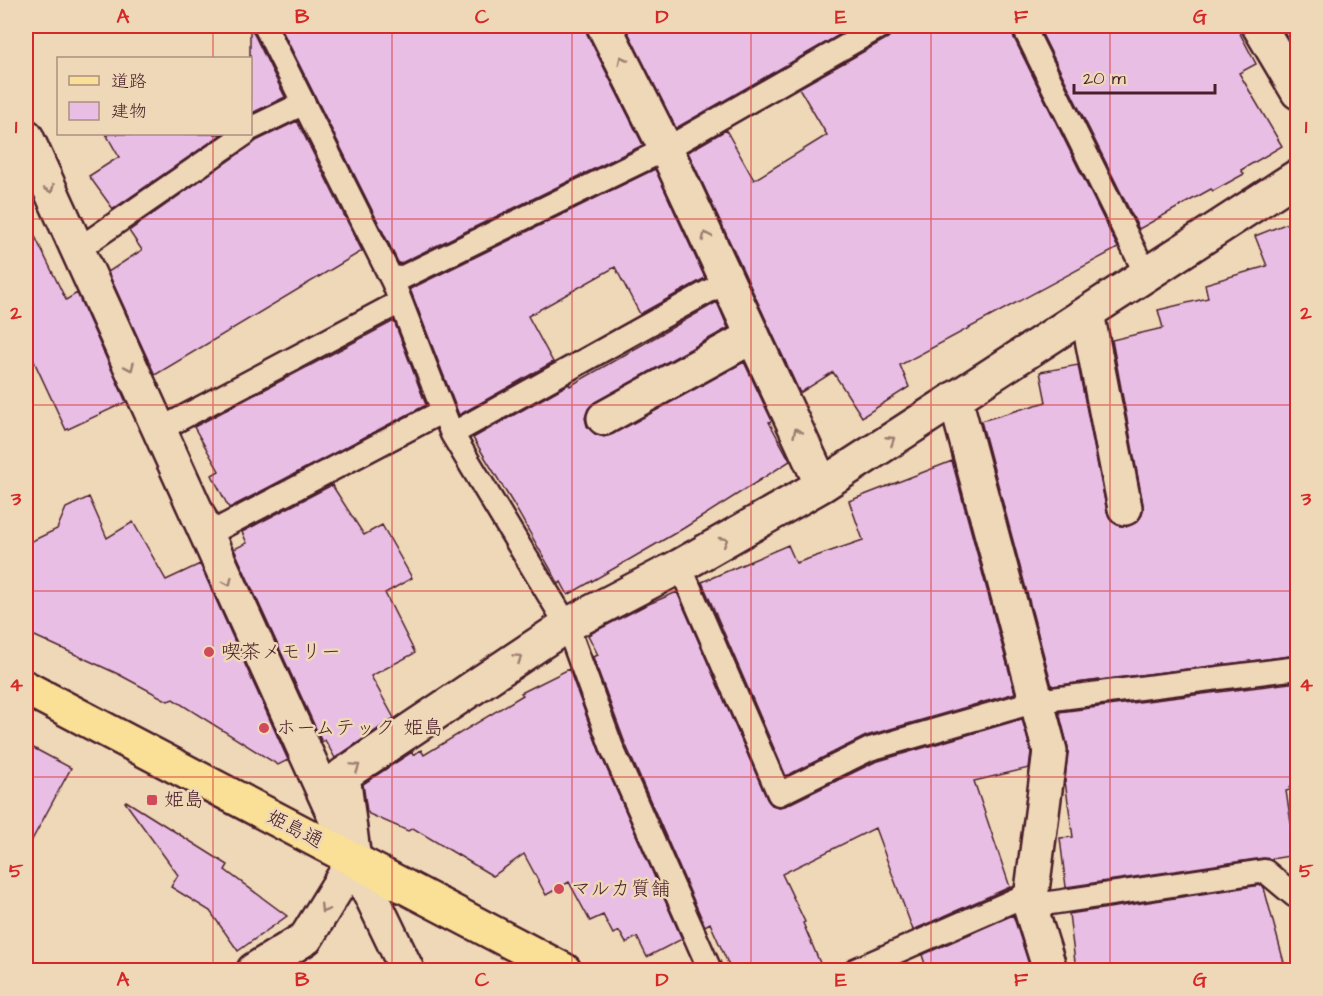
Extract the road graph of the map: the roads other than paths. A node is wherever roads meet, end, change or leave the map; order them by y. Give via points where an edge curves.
1 (265, 26) edge
2 (604, 26) edge
3 (881, 26) edge
4 (1023, 26) edge
5 (1259, 26) edge
6 (1298, 92) edge
7 (304, 103) junction
8 (252, 128) edge
9 (243, 135) edge
10 (26, 136) edge
11 (666, 148) junction
12 (1298, 176) edge
13 (77, 250) junction
14 (1146, 274) junction
15 (727, 281) junction
16 (397, 292) junction
17 (1087, 313) junction
18 (753, 336) junction
19 (955, 398) junction
20 (443, 411) junction
21 (604, 418) dead end
22 (159, 429) junction
23 (452, 434) junction
24 (822, 485) junction
25 (1125, 508) dead end
26 (207, 536) junction
27 (680, 566) junction
28 (567, 624) junction
29 (1298, 668) edge
30 (26, 688) edge
31 (1037, 701) junction
32 (354, 860) junction
33 (1298, 896) edge
34 (1032, 899) junction
35 (254, 970) edge
36 (407, 970) edge
37 (564, 970) edge
38 (710, 970) edge
39 (855, 970) edge
40 (1050, 970) edge

1 - 7 lane
11 -> 2 street
3 - 11 lane
4 - 14 lane
5 - 6 street
7 - 8 lane
7 - 16 lane
9 - 13 lane
10 -> 13 street
15 -> 11 street
11 - 16 lane
12 - 14 street
13 -> 22 street
14 - 17 street
15 - 18 street
15 - 23 lane
16 - 20 lane
16 - 22 lane
17 - 19 street
17 - 25 street
18 - 21 street
24 -> 18 street
24 -> 19 street
19 - 31 street
20 - 23 lane
20 - 26 lane
22 - 26 street
23 - 28 lane
27 -> 24 street
26 -> 32 street
27 - 28 street
27 - 31 lane via 779,794 870,749
32 -> 28 street via 343,775
28 - 38 lane via 612,748
29 - 31 lane
30 - 32 main road, 姫島通
31 - 34 street via 1050,751
32 -> 35 street via 306,938
32 - 36 street
32 - 37 main road, 姫島通
33 - 34 lane via 1265,871
34 - 39 lane
34 - 40 street

